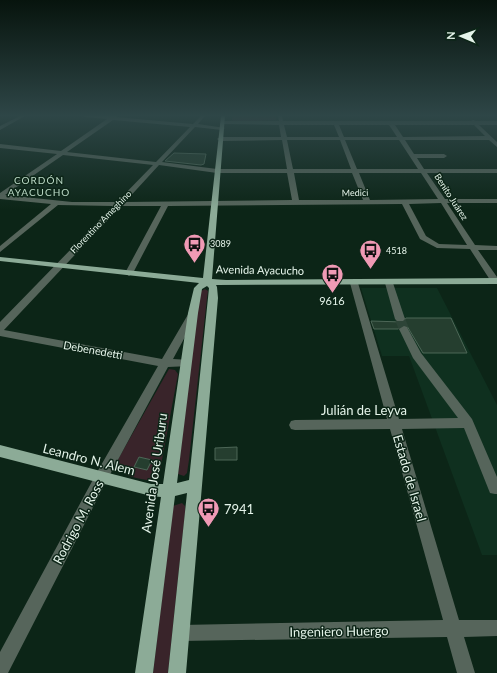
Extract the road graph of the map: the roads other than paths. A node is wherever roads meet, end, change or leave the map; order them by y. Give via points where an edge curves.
1 (12, 147) edge
2 (69, 147) edge
3 (173, 147) edge
4 (219, 147) edge
5 (286, 147) edge
6 (346, 147) edge
7 (407, 147) edge
8 (61, 153) junction
9 (413, 156) junction
10 (444, 156) dead end
11 (158, 163) junction
12 (217, 171) junction
13 (290, 171) junction
14 (355, 171) junction
15 (424, 171) junction
16 (497, 171) edge
17 (0, 196) edge
18 (404, 201) junction
19 (443, 201) junction
20 (497, 201) edge
21 (367, 202) junction
22 (56, 203) junction
23 (296, 203) junction
24 (118, 204) junction
25 (166, 204) junction
26 (213, 204) junction
27 (473, 246) junction
28 (497, 248) edge
29 (0, 250) edge
30 (0, 259) edge
31 (60, 266) junction
32 (129, 273) junction
33 (204, 281) junction
34 (496, 281) edge
35 (354, 283) junction
36 (389, 283) junction
37 (193, 313) junction
38 (0, 328) edge
39 (0, 333) edge
40 (165, 363) junction
41 (186, 363) junction
42 (468, 423) junction
43 (295, 424) dead end
44 (395, 424) junction
45 (0, 451) edge
46 (102, 478) junction
47 (195, 485) junction
48 (495, 488) dead end
49 (168, 491) junction
50 (497, 628) edge
51 (453, 629) junction
52 (181, 633) junction
53 (0, 670) edge
54 (144, 673) edge
55 (177, 673) edge
56 (466, 673) edge

1 - 8 street
2 - 8 street
3 - 11 street, Florentino Ameghino
4 - 12 main road
5 - 13 street
6 - 14 street
7 - 9 street, Benito Juárez
8 - 11 street
8 - 17 street
9 - 10 street
9 - 15 street, Benito Juárez
11 - 12 street
11 - 24 street, Florentino Ameghino
12 - 13 street
12 - 26 main road
13 - 14 street
13 - 23 street
14 - 15 street
14 - 21 street
15 - 16 street
15 - 19 street, Benito Juárez
17 - 22 street, Medici
18 - 19 street, Medici
18 - 21 street, Medici
18 - 27 street via 423,237 436,246
19 - 20 street, Medici
19 - 27 street, Benito Juárez
21 - 23 street, Medici
22 - 24 street, Medici
22 - 29 street
23 - 26 street, Medici
24 - 25 street, Medici
24 - 31 street, Florentino Ameghino
25 - 26 street, Medici
25 - 32 street
26 - 33 main road
27 - 28 street
27 - 34 street, Benito Juárez
30 - 31 main road, Avenida Ayacucho
31 - 32 main road, Avenida Ayacucho
31 - 38 street, Florentino Ameghino
32 - 33 main road, Avenida Ayacucho
33 - 35 main road, Avenida Ayacucho
33 - 37 main road, Avenida José Uriburu via 198,288
33 - 47 main road via 214,287
34 - 36 main road, Avenida Ayacucho
35 - 36 main road, Avenida Ayacucho
35 - 44 street, Estado de Israel
36 - 42 street via 402,324 417,355
37 - 40 street, Rodrigo M. Ross
37 - 41 main road, Avenida José Uriburu
39 - 40 street, Debenedetti
40 - 41 street, Debenedetti
40 - 46 street, Rodrigo M. Ross
41 - 49 main road, Avenida José Uriburu
42 - 44 street, Julián de Leyva
42 - 48 street
43 - 44 street, Julián de Leyva
44 - 51 street, Estado de Israel
45 - 46 main road, Leandro N. Alem
46 - 49 main road, Leandro N. Alem via 151,490
46 - 53 street, Rodrigo M. Ross
47 - 49 main road, Leandro N. Alem
47 - 52 main road
49 - 54 main road, Avenida José Uriburu
50 - 51 street, Ingeniero Huergo
51 - 52 street, Ingeniero Huergo
51 - 56 street, Estado de Israel
52 - 55 main road

